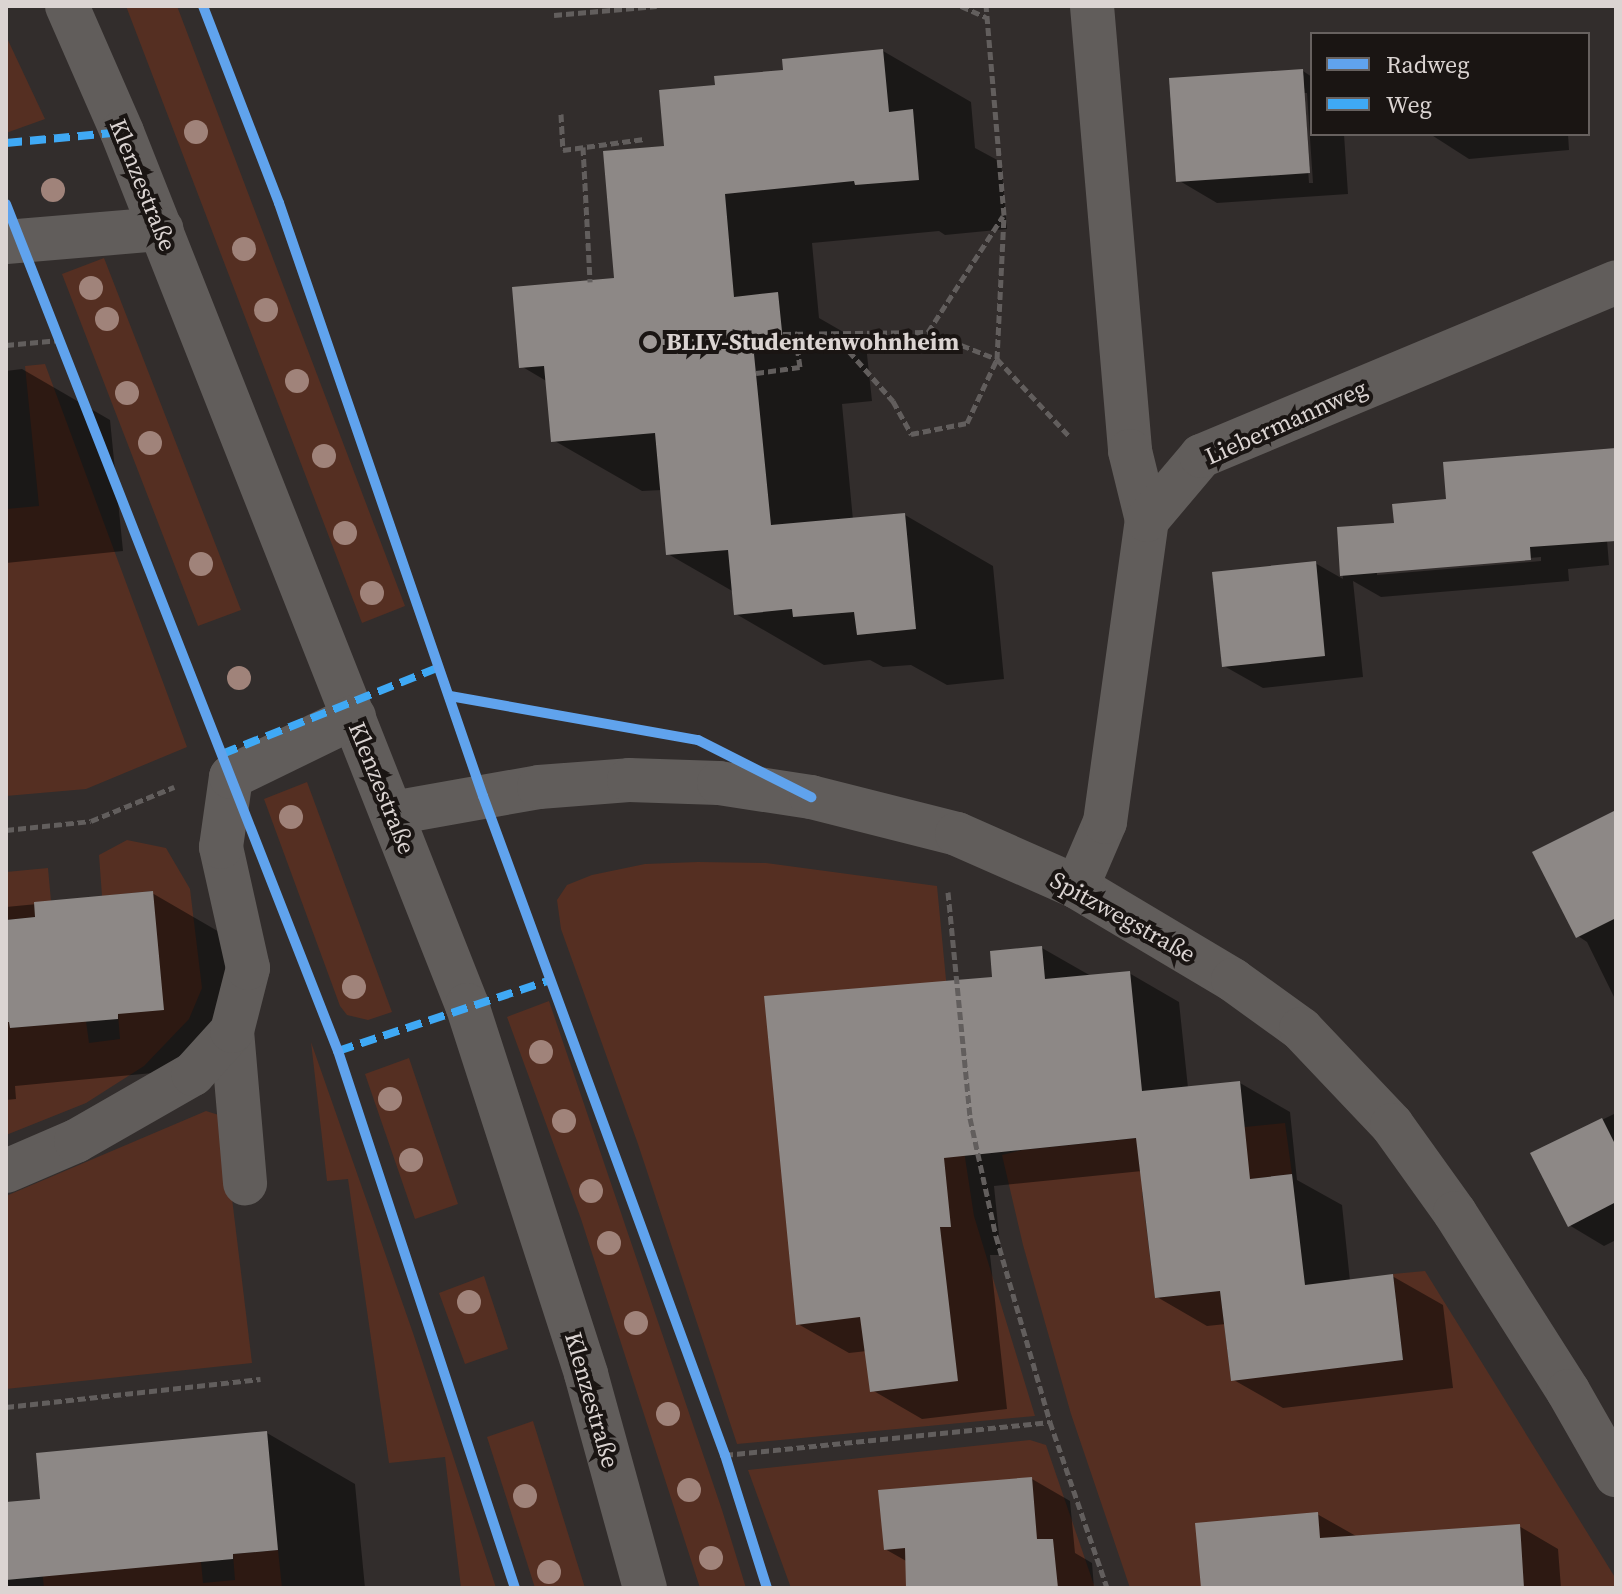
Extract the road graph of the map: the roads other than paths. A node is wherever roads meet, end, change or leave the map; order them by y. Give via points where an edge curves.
1 (67, 6) edge
2 (1092, 6) edge
3 (161, 229) junction
4 (6, 242) edge
5 (1616, 282) edge
6 (1147, 520) junction
7 (354, 717) junction
8 (393, 813) junction
9 (1077, 887) junction
10 (232, 1031) junction
11 (6, 1171) edge
12 (245, 1183) dead end
13 (1616, 1475) edge
14 (645, 1588) edge

1 - 3 street, Klenzestraße
2 - 6 street via 1130,451
3 - 4 street
3 - 7 street, Klenzestraße
5 - 6 street, Liebermannweg via 1201,456
6 - 9 street via 1105,822
7 - 8 street, Klenzestraße
7 - 10 street via 231,777 221,847 248,968
8 - 9 street, Spitzwegstraße via 554,786 629,780 719,783 811,797 957,834
8 - 14 street, Klenzestraße via 467,1005 586,1374
9 - 13 street, Spitzwegstraße via 1233,980 1301,1029 1392,1125 1455,1213
10 - 11 street via 193,1074 76,1141
10 - 12 street

